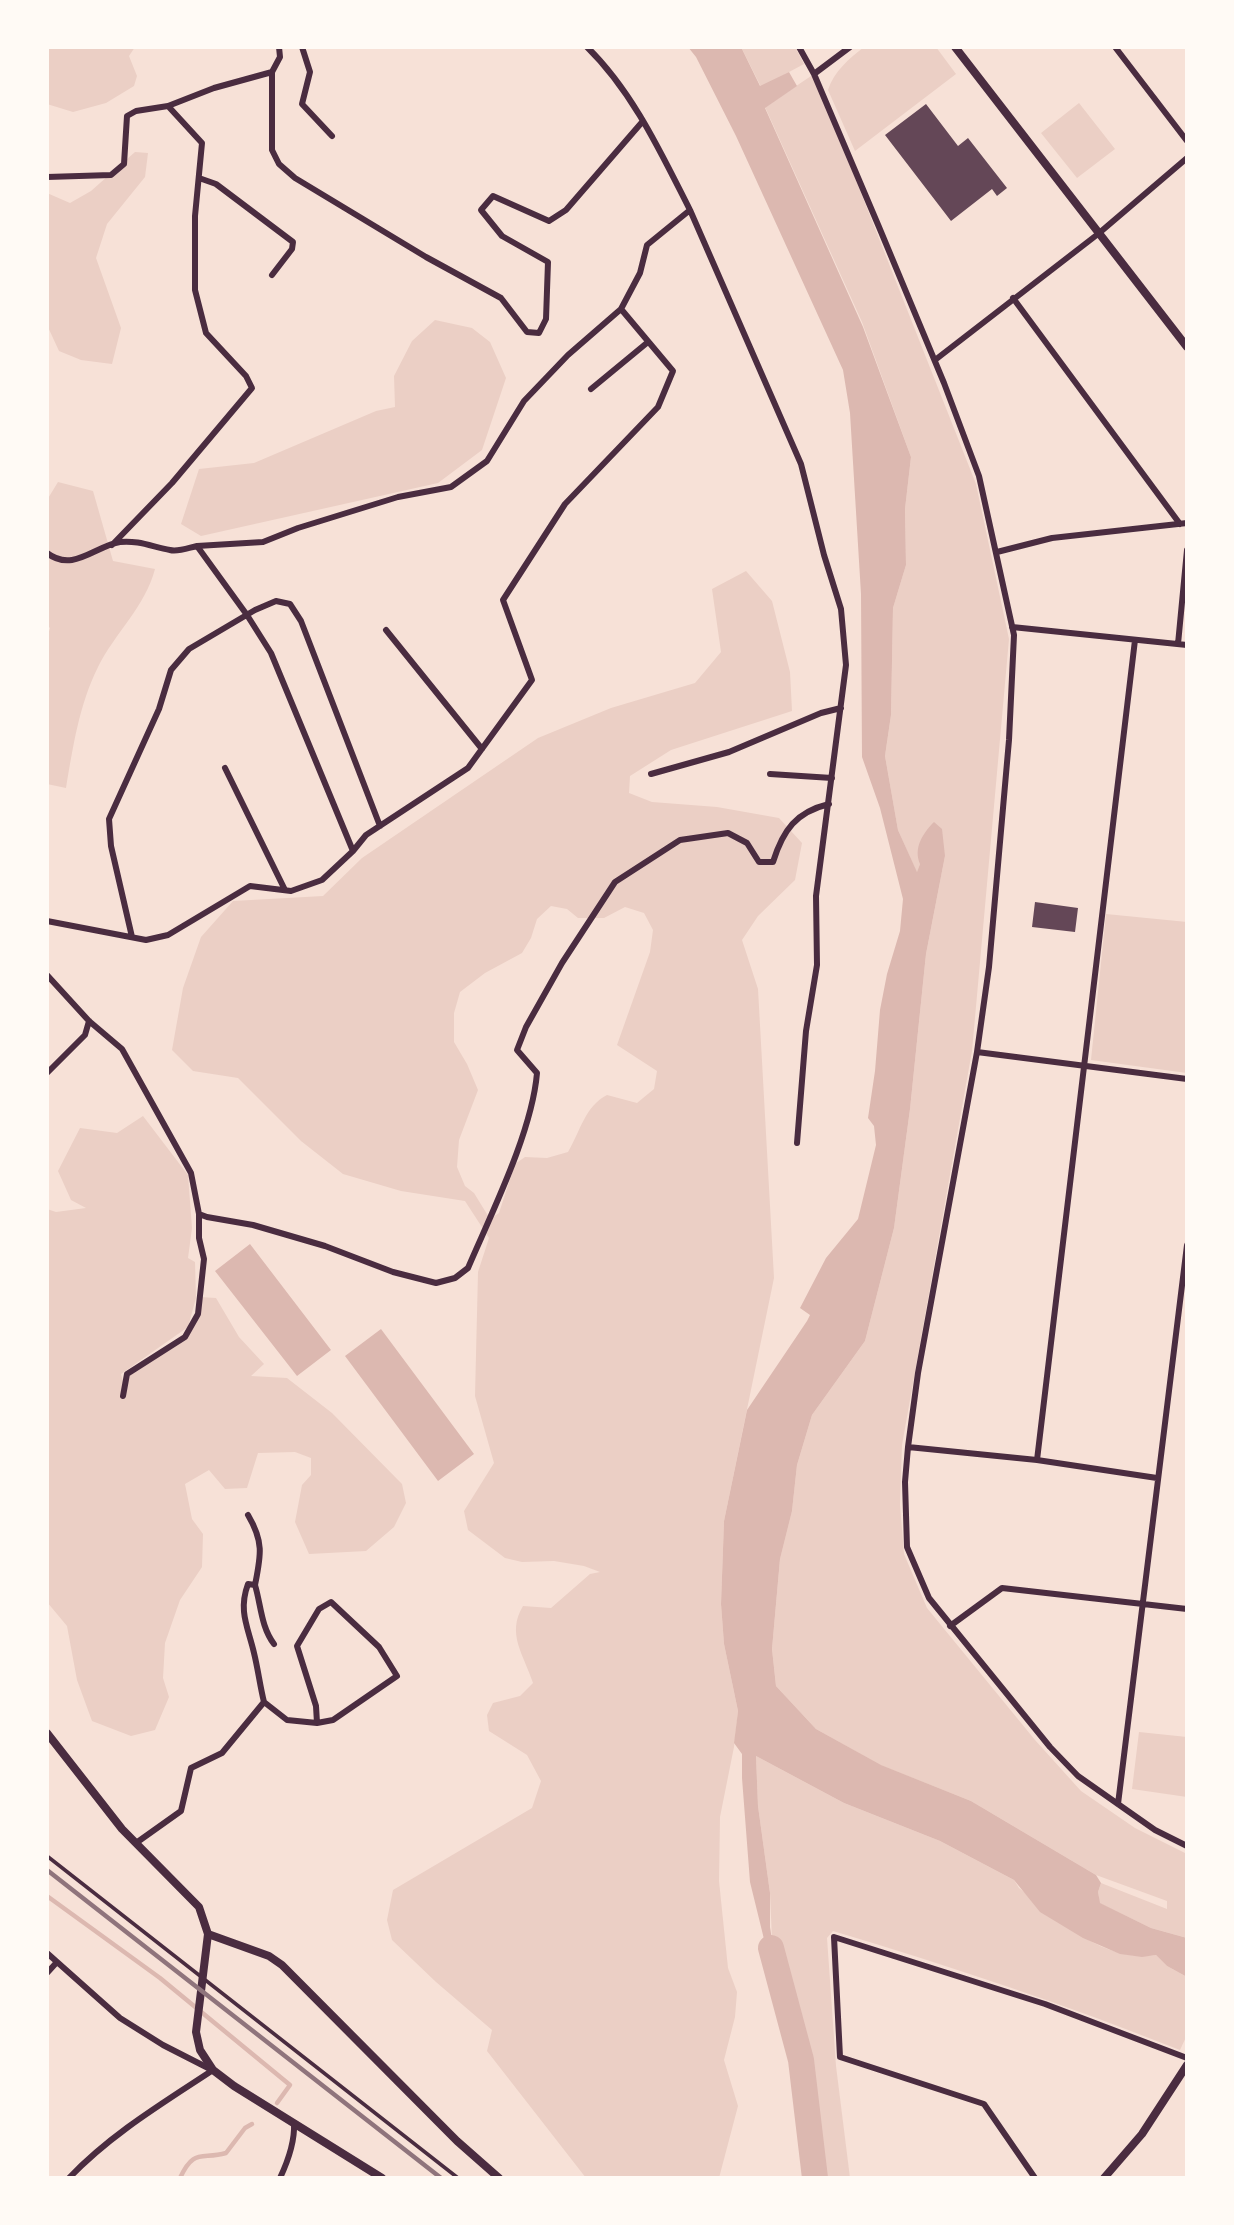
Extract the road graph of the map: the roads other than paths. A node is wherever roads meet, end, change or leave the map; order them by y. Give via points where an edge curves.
1 (279, 47) edge
2 (302, 47) edge
3 (587, 47) edge
4 (799, 47) edge
5 (850, 47) edge
6 (955, 47) edge
7 (1115, 47) edge
8 (272, 72) junction
9 (814, 74) junction
10 (169, 106) junction
11 (643, 121) junction
12 (332, 136) dead end
13 (1187, 141) edge
14 (1187, 158) edge
15 (47, 177) edge
16 (199, 178) junction
17 (690, 210) junction
18 (1098, 234) junction
19 (272, 275) dead end
20 (1013, 298) junction
21 (621, 309) junction
22 (648, 342) junction
23 (1187, 347) edge
24 (934, 360) junction
25 (591, 389) dead end
26 (1183, 524) edge
27 (112, 545) junction
28 (197, 546) junction
29 (1187, 550) edge
30 (997, 552) junction
31 (47, 553) edge
32 (247, 615) junction
33 (1012, 627) junction
34 (386, 630) dead end
35 (1135, 640) junction
36 (1178, 644) junction
37 (1187, 645) edge
38 (841, 708) junction
39 (482, 748) junction
40 (225, 768) dead end
41 (651, 774) dead end
42 (770, 774) dead end
43 (832, 778) junction
44 (829, 804) junction
45 (380, 826) junction
46 (353, 851) junction
47 (285, 890) junction
48 (47, 921) edge
49 (131, 937) junction
50 (47, 975) edge
51 (89, 1021) junction
52 (977, 1052) junction
53 (1083, 1066) junction
54 (47, 1073) edge
55 (1187, 1079) edge
56 (797, 1143) dead end
57 (199, 1214) junction
58 (1187, 1245) edge
59 (1185, 1266) edge
60 (123, 1396) dead end
61 (908, 1447) junction
62 (1037, 1460) junction
63 (1157, 1478) junction
64 (248, 1515) dead end
65 (255, 1585) junction
66 (1143, 1602) junction
67 (1187, 1609) edge
68 (950, 1626) junction
69 (274, 1643) dead end
70 (264, 1702) junction
71 (317, 1723) junction
72 (47, 1733) edge
73 (1118, 1804) junction
74 (136, 1843) junction
75 (1187, 1846) edge
76 (47, 1856) edge
77 (208, 1934) junction
78 (47, 1952) edge
79 (57, 1962) junction
80 (47, 1973) edge
81 (1187, 2058) edge
82 (1187, 2065) edge
83 (213, 2070) junction
84 (294, 2123) junction
85 (69, 2178) edge
86 (280, 2178) edge
87 (382, 2178) edge
88 (458, 2178) edge
89 (499, 2178) edge
90 (1035, 2178) edge
91 (1104, 2178) edge

1 - 8 street via 281,57
2 - 12 street via 310,72 303,104
3 - 11 street
4 - 9 street
5 - 9 street
6 - 18 street
7 - 13 street
8 - 10 street
8 - 11 street via 272,150 279,164 295,178 501,298 527,332 539,333 546,319 548,262 502,236 481,209 493,196 549,221 566,210
9 - 24 street
10 - 15 street via 127,116 124,164 111,175
10 - 16 street via 202,143
11 - 17 street
14 - 18 street
16 - 19 street via 216,184 293,242
16 - 27 street via 195,290 206,333 252,388 172,483
17 - 21 street via 647,245 640,273
17 - 38 street via 801,464 841,609 846,665
18 - 20 street
18 - 23 street
20 - 24 street
20 - 26 street
21 - 22 street
21 - 28 street via 524,401 487,461 451,487 398,497 263,542
22 - 25 street
22 - 39 street via 673,371 658,407 565,504 503,600 532,680
24 - 30 street via 978,476
26 - 30 street via 1052,538
27 - 28 street via 147,543 172,551
27 - 31 street via 74,561
28 - 32 street
29 - 36 street
30 - 33 street
32 - 45 street via 276,601 290,604 301,621
32 - 46 street via 271,653
32 - 49 street via 189,649 171,670 159,709 109,819 110,846
33 - 35 street
33 - 52 street via 1008,754
34 - 39 street
35 - 36 street
35 - 53 street
36 - 37 street
38 - 41 street via 729,752
38 - 43 street
39 - 45 street via 468,768
40 - 47 street
42 - 43 street
43 - 44 street
44 - 56 street via 816,896 817,965 806,1031
44 - 57 street via 808,809 781,837 773,862 759,862 747,843 728,832 680,840 615,882 526,1027 517,1050 537,1073 536,1086 498,1197 468,1268 455,1278 436,1283 253,1225
45 - 46 street
46 - 47 street via 322,880
47 - 49 street via 250,886 168,935 146,940
48 - 49 street
50 - 51 street
51 - 54 street via 85,1035
51 - 57 street via 122,1049 191,1172
52 - 53 street
52 - 61 street
53 - 55 street
53 - 62 street
57 - 60 street via 204,1259 198,1314 185,1337 127,1374
58 - 59 street
59 - 63 street
61 - 62 street
61 - 68 street via 907,1547 929,1598
62 - 63 street
63 - 66 street
64 - 65 street via 259,1533 261,1554
65 - 69 street via 265,1632
65 - 70 street via 248,1584 243,1597 244,1622
66 - 67 street
66 - 68 street via 1002,1588
66 - 73 street
68 - 73 street via 1050,1747 1078,1776
70 - 71 street via 287,1720
70 - 74 street via 222,1753 191,1768 181,1811
71 - 71 street via 333,1720 397,1676 379,1647 331,1602 319,1609 297,1646
72 - 74 street
73 - 75 street
74 - 77 street via 199,1908
76 - 88 lane
77 - 83 street via 196,2032 200,2050
77 - 89 street via 282,1965
78 - 79 street
79 - 80 street
79 - 83 street via 120,2018
81 - 90 street via 1045,2004 834,1937 840,2057 984,2104
82 - 91 street via 1142,2134
83 - 84 street
83 - 85 street via 126,2127
84 - 86 street
84 - 87 street

